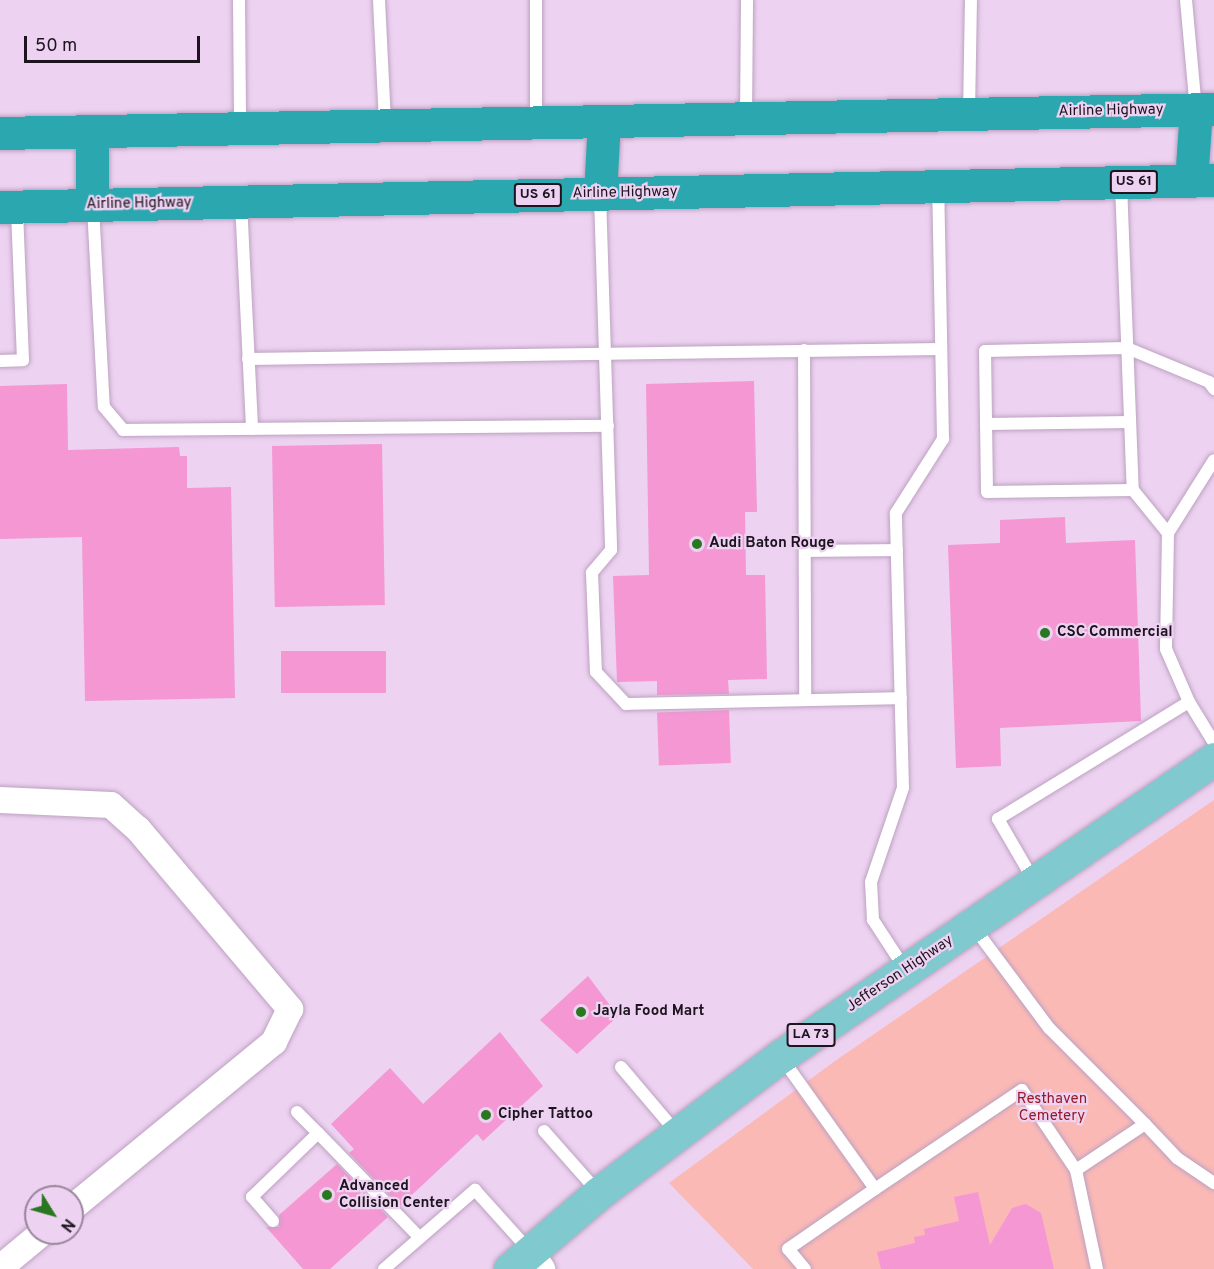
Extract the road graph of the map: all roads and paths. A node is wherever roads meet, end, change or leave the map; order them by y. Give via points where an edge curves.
1 (239, 0) edge
2 (378, 0) edge
3 (536, 0) edge
4 (747, 0) edge
5 (971, 0) edge
6 (1186, 0) edge
7 (1205, 109) edge
8 (969, 114) junction
9 (746, 118) junction
10 (604, 121) junction
11 (536, 122) junction
12 (385, 125) junction
13 (240, 128) junction
14 (92, 131) junction
15 (0, 133) edge
16 (1202, 181) edge
17 (1120, 183) junction
18 (939, 187) junction
19 (600, 194) junction
20 (241, 202) junction
21 (93, 205) junction
22 (9, 207) edge
23 (1127, 348) junction
24 (941, 349) junction
25 (804, 350) junction
26 (603, 356) junction
27 (249, 359) junction
28 (0, 361) edge
29 (1214, 389) edge
30 (1130, 422) junction
31 (986, 424) junction
32 (609, 426) junction
33 (252, 429) junction
34 (1214, 460) edge
35 (1133, 490) junction
36 (1168, 532) junction
37 (897, 550) junction
38 (805, 551) junction
39 (901, 698) junction
40 (805, 700) junction
41 (1189, 702) junction
42 (1214, 743) edge
43 (1214, 759) edge
44 (0, 800) edge
45 (1034, 882) junction
46 (972, 925) junction
47 (906, 970) junction
48 (781, 1056) junction
49 (621, 1068) dead end
50 (297, 1112) dead end
51 (1145, 1124) junction
52 (544, 1131) dead end
53 (677, 1132) junction
54 (318, 1133) junction
55 (1076, 1170) junction
56 (1214, 1183) edge
57 (875, 1189) junction
58 (599, 1193) junction
59 (84, 1198) edge
60 (273, 1221) dead end
61 (420, 1238) junction
62 (28, 1245) edge
63 (527, 1263) edge
64 (0, 1268) edge
65 (384, 1269) edge
66 (806, 1269) edge
67 (1097, 1269) edge

1 - 13 lane
2 - 12 lane
3 - 11 lane
4 - 9 lane
5 - 8 lane
6 - 7 lane
7 - 8 highway, Airline Highway
7 - 16 highway
8 - 9 highway, Airline Highway
9 - 10 highway, Airline Highway
10 - 11 highway, Airline Highway
10 - 19 highway
11 - 12 highway, Airline Highway
12 - 13 highway, Airline Highway
13 - 14 highway, Airline Highway
14 - 15 highway, Airline Highway
14 - 21 highway
16 - 17 highway, Airline Highway / US 61
17 - 18 highway, Airline Highway / US 61
17 - 23 lane
18 - 19 highway, Airline Highway / US 61
18 - 24 lane
19 - 20 highway, Airline Highway / US 61
19 - 26 lane
20 - 21 highway, Airline Highway / US 61
20 - 27 lane
21 - 22 highway, Airline Highway / US 61
21 - 33 lane via 104,407 123,430
22 - 28 lane via 22,360
23 - 29 lane via 1209,382
23 - 30 lane
23 - 31 lane via 985,351
24 - 25 lane
24 - 37 lane via 943,439 896,513
25 - 26 lane
25 - 38 lane
26 - 27 lane
26 - 32 lane
27 - 33 lane
30 - 31 lane
30 - 35 lane
31 - 35 lane via 987,492
32 - 33 lane
32 - 40 lane via 611,550 592,573 596,672 626,704
34 - 36 lane
35 - 36 lane
36 - 41 lane via 1166,649
37 - 38 lane
37 - 39 lane
38 - 40 lane
39 - 40 lane
39 - 47 lane via 903,788 871,882 873,920
41 - 42 lane
41 - 45 lane via 998,819
43 - 45 main road, Jefferson Highway / LA 73
44 - 59 street via 111,805 138,829 290,1009 274,1042
45 - 46 main road, Jefferson Highway / LA 73
46 - 47 main road, Jefferson Highway / LA 73
46 - 51 lane via 1048,1028
47 - 48 main road, Jefferson Highway / LA 73
48 - 53 main road, Jefferson Highway / LA 73
48 - 57 lane
49 - 53 lane
50 - 54 lane
51 - 55 lane
51 - 56 lane via 1177,1158
52 - 58 lane
53 - 58 main road, Jefferson Highway / LA 73
54 - 60 lane via 252,1197
54 - 61 lane
55 - 57 lane via 1022,1090
55 - 67 lane
57 - 66 lane via 788,1249
58 - 63 main road, Jefferson Highway / LA 73
61 - 63 lane via 475,1190
61 - 65 lane
62 - 64 street

